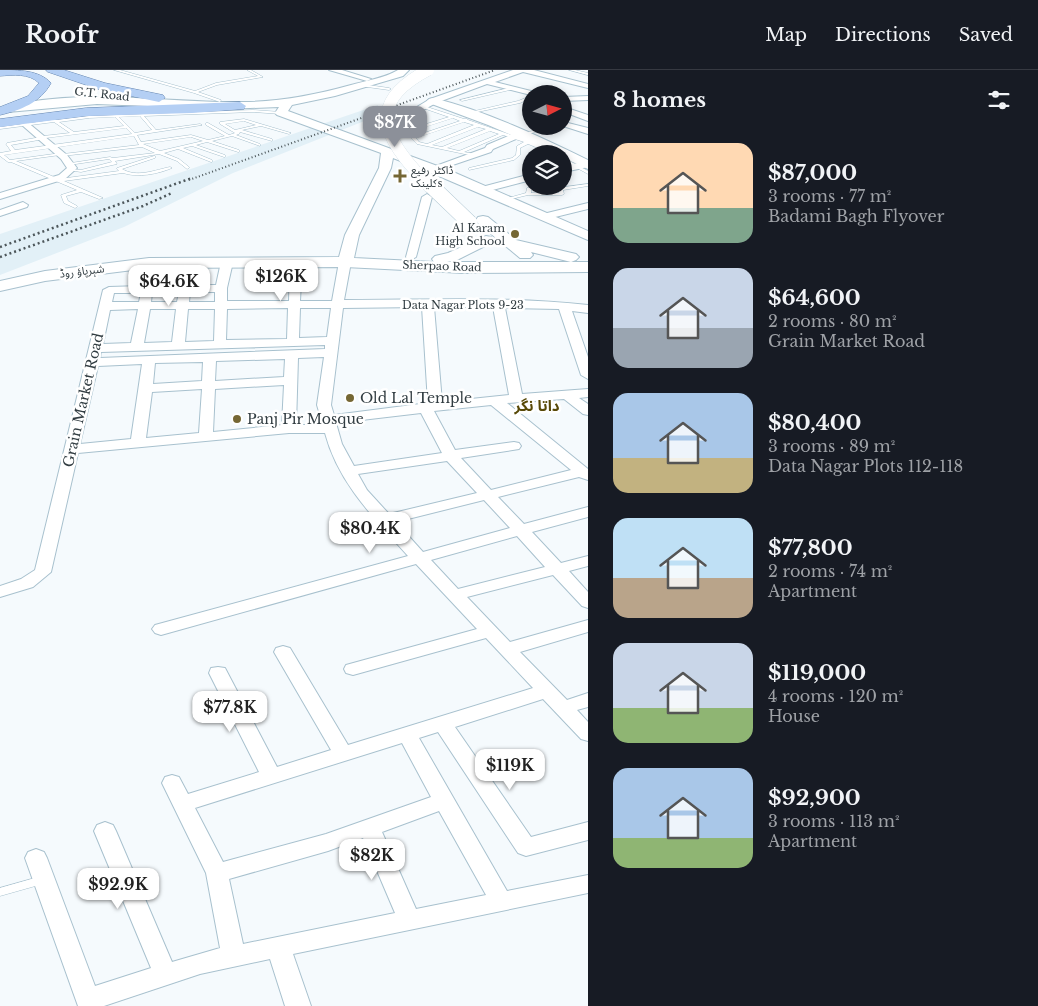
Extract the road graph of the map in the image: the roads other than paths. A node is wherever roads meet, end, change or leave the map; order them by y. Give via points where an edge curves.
1 (52, 70) edge
2 (116, 70) edge
3 (249, 70) edge
4 (333, 70) edge
5 (399, 70) edge
6 (404, 70) edge
7 (428, 70) edge
8 (441, 70) edge
9 (520, 70) edge
10 (525, 70) edge
11 (571, 70) edge
12 (27, 71) edge
13 (0, 73) edge
14 (588, 74) edge
15 (364, 82) junction
16 (487, 82) junction
17 (46, 83) junction
18 (588, 86) edge
19 (514, 88) junction
20 (389, 89) dead end
21 (522, 90) edge
22 (195, 92) junction
23 (159, 98) junction
24 (588, 98) edge
25 (574, 99) joint
26 (462, 100) dead end
27 (220, 101) junction
28 (522, 101) edge
29 (429, 104) junction
30 (588, 105) edge
31 (240, 106) junction
32 (284, 107) junction
33 (4, 110) edge
34 (572, 112) edge
35 (216, 113) junction
36 (162, 114) junction
37 (187, 114) junction
38 (141, 115) junction
39 (116, 116) junction
40 (453, 116) junction
41 (404, 118) junction
42 (588, 118) edge
43 (472, 119) junction
44 (53, 120) junction
45 (229, 122) junction
46 (0, 124) edge
47 (26, 124) junction
48 (207, 124) dead end
49 (261, 125) junction
50 (188, 126) junction
51 (128, 127) junction
52 (572, 127) edge
53 (0, 128) edge
54 (175, 128) junction
55 (490, 129) junction
56 (585, 129) edge
57 (155, 131) junction
58 (73, 133) junction
59 (233, 133) junction
60 (289, 133) dead end
61 (502, 134) junction
62 (135, 135) junction
63 (531, 135) edge
64 (43, 138) junction
65 (413, 138) junction
66 (520, 138) junction
67 (214, 139) junction
68 (271, 140) dead end
69 (207, 141) junction
70 (141, 144) junction
71 (190, 145) junction
72 (259, 145) dead end
73 (428, 145) junction
74 (534, 145) edge
75 (52, 146) junction
76 (178, 148) junction
77 (443, 148) junction
78 (238, 151) dead end
79 (387, 151) junction
80 (14, 152) junction
81 (459, 152) junction
82 (161, 153) junction
83 (0, 154) edge
84 (62, 155) junction
85 (474, 155) junction
86 (224, 156) dead end
87 (111, 160) junction
88 (12, 161) junction
89 (211, 161) dead end
90 (572, 162) edge
91 (70, 167) junction
92 (438, 167) dead end
93 (585, 167) edge
94 (170, 168) dead end
95 (187, 168) dead end
96 (471, 169) dead end
97 (572, 169) edge
98 (122, 172) junction
99 (522, 179) edge
100 (57, 180) junction
101 (588, 185) edge
102 (572, 188) edge
103 (82, 190) junction
104 (481, 190) junction
105 (0, 195) edge
106 (524, 195) edge
107 (427, 197) dead end
108 (101, 198) dead end
109 (503, 200) junction
110 (23, 205) dead end
111 (588, 206) edge
112 (75, 207) dead end
113 (0, 213) edge
114 (543, 217) junction
115 (477, 222) junction
116 (588, 236) edge
117 (486, 240) junction
118 (514, 244) junction
119 (411, 257) junction
120 (440, 259) junction
121 (588, 260) edge
122 (227, 262) junction
123 (345, 262) junction
124 (370, 262) junction
125 (296, 263) junction
126 (510, 263) junction
127 (534, 263) junction
128 (588, 267) edge
129 (187, 271) dead end
130 (150, 274) dead end
131 (0, 286) edge
132 (185, 288) junction
133 (221, 288) junction
134 (148, 289) junction
135 (221, 304) junction
136 (295, 304) junction
137 (428, 304) junction
138 (498, 304) junction
139 (105, 306) junction
140 (145, 306) junction
141 (183, 306) junction
142 (337, 306) junction
143 (564, 306) junction
144 (588, 309) edge
145 (220, 344) junction
146 (178, 345) junction
147 (137, 347) junction
148 (332, 347) junction
149 (292, 348) junction
150 (94, 355) junction
151 (210, 357) junction
152 (149, 360) junction
153 (588, 375) edge
154 (290, 381) junction
155 (208, 385) junction
156 (146, 388) junction
157 (588, 393) edge
158 (566, 394) junction
159 (516, 398) junction
160 (494, 400) junction
161 (430, 407) junction
162 (588, 410) edge
163 (330, 424) junction
164 (289, 429) junction
165 (206, 437) junction
166 (138, 443) junction
167 (514, 446) dead end
168 (71, 449) junction
169 (451, 456) junction
170 (349, 471) junction
171 (585, 475) edge
172 (488, 495) junction
173 (588, 512) edge
174 (385, 520) junction
175 (519, 529) junction
176 (419, 558) junction
177 (588, 561) edge
178 (557, 569) junction
179 (0, 592) edge
180 (455, 596) junction
181 (588, 602) edge
182 (588, 626) edge
183 (161, 629) dead end
184 (490, 631) junction
185 (508, 649) junction
186 (283, 652) dead end
187 (353, 669) dead end
188 (218, 673) dead end
189 (547, 691) junction
190 (588, 700) edge
191 (563, 708) junction
192 (443, 724) junction
193 (588, 734) edge
194 (407, 735) junction
195 (344, 755) junction
196 (272, 777) junction
197 (172, 783) dead end
198 (444, 801) junction
199 (182, 804) junction
200 (369, 828) junction
201 (105, 831) dead end
202 (588, 831) edge
203 (40, 869) joint
204 (217, 873) junction
205 (588, 884) edge
206 (0, 892) edge
207 (501, 901) junction
208 (409, 920) junction
209 (278, 946) junction
210 (234, 956) junction
211 (165, 974) junction
212 (298, 1006) edge

1 - 23 main road via 102,86
2 - 22 lane
3 - 22 lane via 261,77 216,84
4 - 15 street
5 - 15 main road
6 - 15 main road
7 - 115 main road, bridge via 394,94 386,111 388,128 414,169
8 - 41 main road via 410,91 403,103
9 - 16 street
10 - 18 street
11 - 14 lane
12 - 13 main road
12 - 17 main road via 42,77
15 - 20 lane
15 - 27 main road, G.T. Road via 296,98
15 - 32 main road
16 - 19 street
16 - 29 street
17 - 23 main road, G.T. Road via 104,96
17 - 33 main road via 23,103
19 - 21 street
19 - 26 lane
22 - 27 lane
23 - 27 main road, G.T. Road
24 - 25 street
25 - 30 street
28 - 43 lane
29 - 40 lane
29 - 41 street
29 - 43 main road
31 - 32 main road
31 - 33 main road via 95,100 44,103
31 - 46 main road via 86,112
32 - 35 lane
32 - 79 main road
34 - 42 street
35 - 37 lane
35 - 45 lane
36 - 37 lane
36 - 38 lane
36 - 54 lane
37 - 50 lane via 200,125
38 - 39 lane
38 - 57 lane
39 - 44 lane
39 - 51 lane
40 - 43 lane
40 - 65 lane via 411,130
41 - 115 main road via 404,136 421,160
43 - 55 lane
43 - 65 lane
43 - 66 main road
43 - 73 lane
44 - 47 lane
44 - 58 lane
45 - 49 lane via 244,120
45 - 59 lane via 221,123
47 - 53 lane
47 - 64 street
48 - 59 lane
49 - 59 lane
49 - 60 lane
50 - 54 lane
50 - 67 lane
51 - 58 lane
51 - 62 lane
52 - 56 street
54 - 57 lane
55 - 61 lane
55 - 77 lane
57 - 62 lane
58 - 64 lane
59 - 67 lane
59 - 68 lane
59 - 72 lane
61 - 66 lane
61 - 81 lane
62 - 70 lane
62 - 75 lane
63 - 66 lane
64 - 75 street
64 - 80 lane via 8,144
65 - 73 lane
66 - 74 lane
66 - 85 street
66 - 93 main road via 564,152
66 - 96 lane via 518,155 512,159
67 - 69 lane
69 - 70 lane via 191,136
69 - 71 lane
69 - 78 lane
70 - 82 lane
70 - 84 lane
71 - 76 lane
71 - 86 lane
73 - 77 lane
75 - 80 lane
75 - 84 street
76 - 82 lane
76 - 89 lane
77 - 81 lane
79 - 104 main road
79 - 123 main road via 385,168 352,235
80 - 83 lane
81 - 85 lane
82 - 87 lane
82 - 95 lane
82 - 98 lane via 119,169
83 - 88 lane
84 - 88 lane
84 - 91 street
85 - 92 street
87 - 91 lane
87 - 91 lane via 115,163 81,171
88 - 100 lane
90 - 93 lane
91 - 100 street
93 - 97 street
94 - 98 lane via 133,176
98 - 100 lane
99 - 104 street
100 - 103 lane
100 - 105 street
101 - 102 lane
103 - 108 lane
103 - 112 lane via 63,195 66,202
104 - 109 main road
106 - 109 lane
107 - 119 street
109 - 114 main road
110 - 113 street
111 - 114 street
114 - 116 main road
115 - 117 main road
115 - 118 main road
117 - 120 main road via 452,257
117 - 126 main road
118 - 121 main road
118 - 127 main road
119 - 120 main road, Sherpao Road
119 - 124 main road, Sherpao Road
120 - 126 main road, Sherpao Road
121 - 127 main road
122 - 125 main road, شېرپاؤ روڈ
122 - 131 main road, شېرپاؤ روڈ via 130,265 31,278
122 - 133 street
123 - 124 main road, Sherpao Road
123 - 125 main road, شېرپاؤ روڈ
123 - 142 street
124 - 126 main road, Sherpao Road via 446,268
125 - 136 street
126 - 127 main road
127 - 128 main road
129 - 132 street
130 - 134 street
132 - 133 street, Grain Market Road
132 - 134 street, Grain Market Road
132 - 141 street
133 - 135 street
134 - 139 street, Grain Market Road via 109,290
134 - 140 street
135 - 136 street
135 - 141 street
135 - 145 street
136 - 142 street
136 - 149 street
137 - 138 street, Data Nagar Plots 9-23
137 - 142 street, Data Nagar Plots 9-23
137 - 161 street
138 - 143 street, Data Nagar Plots 9-23
138 - 159 street
139 - 140 street
139 - 150 street, Grain Market Road
140 - 141 street
140 - 147 street
141 - 146 street
142 - 148 street
143 - 144 street, Data Nagar Plots 9-23
143 - 153 street
145 - 146 street
145 - 149 street
146 - 147 street
147 - 150 street
148 - 149 street
148 - 163 street via 324,405
149 - 151 street
149 - 154 street
150 - 152 street
150 - 168 street, Grain Market Road
151 - 152 street
151 - 155 street
152 - 156 street
154 - 155 street
154 - 164 street
155 - 156 street
155 - 165 street
156 - 166 street
157 - 158 street
158 - 159 street
158 - 162 street
159 - 160 street
160 - 161 street
160 - 171 street
161 - 163 street
161 - 169 street
163 - 164 street
163 - 170 street via 335,444
164 - 165 street
165 - 166 street
166 - 168 street
167 - 169 street
168 - 179 street, Grain Market Road via 44,572 27,584
169 - 170 street
169 - 172 street
170 - 174 street via 360,492
171 - 172 street
172 - 174 street
172 - 175 street
173 - 175 street
174 - 176 street
175 - 176 street
175 - 178 street
176 - 180 street
176 - 183 street
177 - 178 street
178 - 180 street
178 - 181 street
180 - 184 street
182 - 185 street
184 - 185 street
184 - 187 street
185 - 189 street
186 - 195 street
188 - 196 street
189 - 191 street
189 - 192 street
190 - 191 street
191 - 193 street
192 - 194 street
192 - 202 street via 526,847
194 - 195 street
194 - 198 street
195 - 196 street
196 - 199 street
197 - 199 street
198 - 200 street
198 - 207 street
199 - 204 street
200 - 204 street
200 - 208 street
201 - 211 street
203 - 206 lane
203 - 211 street via 88,1000
204 - 210 street
205 - 207 street
207 - 208 street
208 - 209 street
209 - 210 street
209 - 212 street
210 - 211 street

